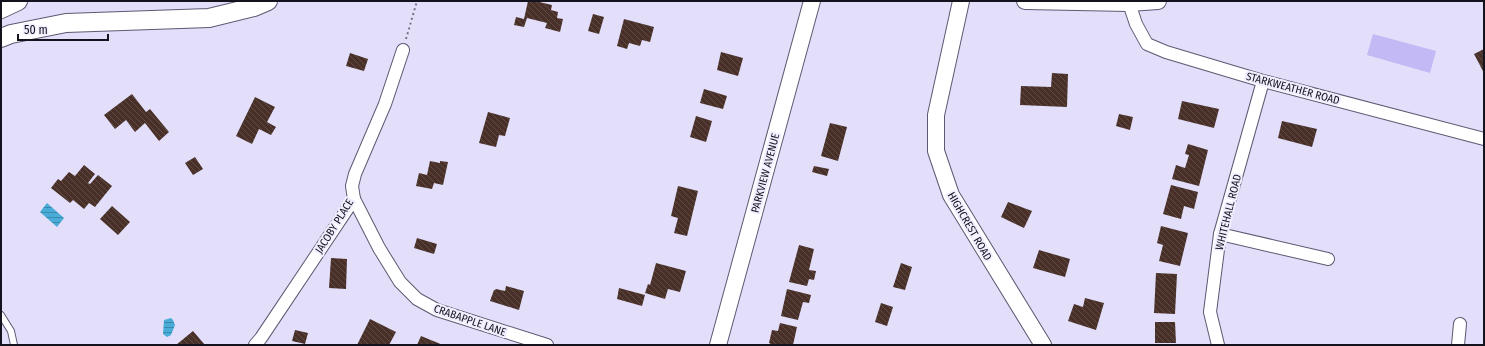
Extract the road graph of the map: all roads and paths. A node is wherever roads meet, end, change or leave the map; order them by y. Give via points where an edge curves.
1 (18, 1) edge
2 (219, 1) edge
3 (242, 1) edge
4 (268, 1) edge
5 (417, 1) edge
6 (812, 1) edge
7 (962, 1) edge
8 (1025, 1) edge
9 (1158, 1) edge
10 (1129, 3) junction
11 (1, 9) edge
12 (1, 38) edge
13 (403, 50) joint
14 (1263, 80) junction
15 (1484, 139) edge
16 (354, 199) junction
17 (1220, 234) junction
18 (1328, 259) dead end
19 (1, 315) edge
20 (1460, 324) dead end
21 (14, 345) edge
22 (254, 345) edge
23 (547, 345) edge
24 (718, 345) edge
25 (1043, 345) edge
26 (1218, 345) edge
27 (1458, 345) edge

1 - 11 main road
2 - 3 main road via 234,4
4 - 12 main road via 209,18 66,23
5 - 13 path
6 - 24 street, PARKVIEW AVENUE
7 - 25 street, HIGHCREST ROAD via 936,115 936,151 950,195
8 - 10 street
9 - 10 street
10 - 14 street, STARKWEATHER ROAD via 1136,24 1147,44 1166,52
13 - 16 street, JACOBY PLACE via 385,104 355,174 352,186
14 - 15 street, STARKWEATHER ROAD
14 - 17 street, WHITEHALL ROAD
16 - 22 street, JACOBY PLACE
16 - 23 street, CRABAPPLE LANE via 400,282 417,299 437,310
17 - 18 street
17 - 26 street, WHITEHALL ROAD via 1210,312
19 - 21 lane via 11,331
20 - 27 street

